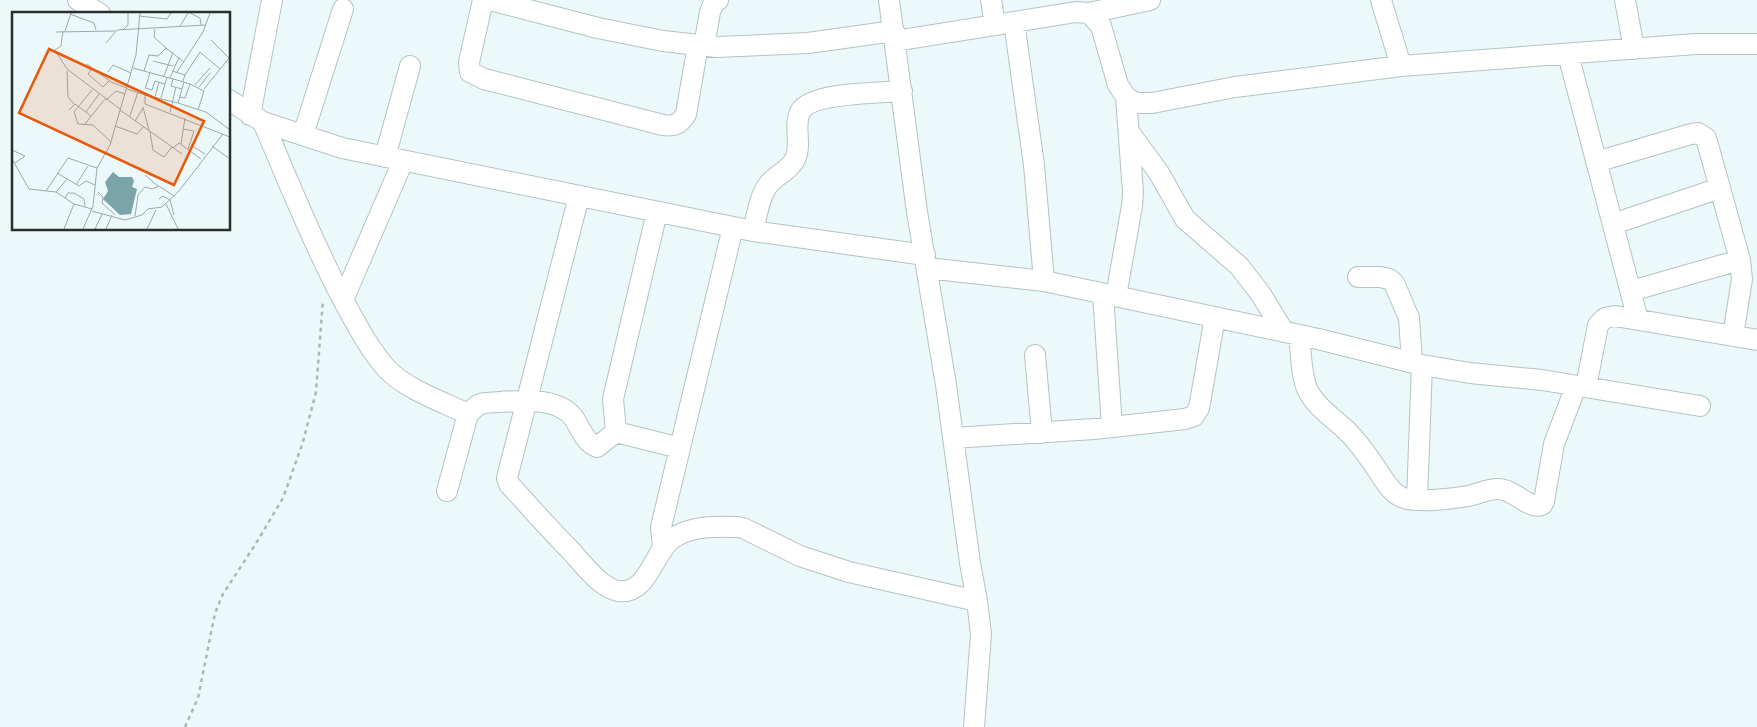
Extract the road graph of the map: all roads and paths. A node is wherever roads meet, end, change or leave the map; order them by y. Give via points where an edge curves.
1 (78, 0) edge
2 (272, 0) edge
3 (483, 0) edge
4 (490, 0) edge
5 (718, 0) edge
6 (889, 0) edge
7 (991, 0) edge
8 (1150, 0) edge
9 (1381, 0) edge
10 (1626, 0) edge
11 (1080, 8) edge
12 (344, 9) dead end
13 (97, 12) edge
14 (1004, 23) junction
15 (894, 36) junction
16 (1757, 44) edge
17 (701, 46) junction
18 (1634, 49) junction
19 (1568, 54) junction
20 (410, 66) dead end
21 (1401, 66) junction
22 (902, 91) junction
23 (1126, 97) junction
24 (230, 101) edge
25 (256, 118) junction
26 (1129, 132) junction
27 (302, 135) junction
28 (394, 159) junction
29 (1596, 162) junction
30 (1720, 188) junction
31 (579, 196) junction
32 (657, 212) junction
33 (1613, 224) junction
34 (733, 227) junction
35 (753, 231) junction
36 (926, 262) junction
37 (1746, 273) edge
38 (1358, 277) dead end
39 (1044, 281) junction
40 (1631, 291) junction
41 (323, 295) dead end
42 (1110, 295) junction
43 (343, 300) junction
44 (1215, 317) junction
45 (1638, 320) junction
46 (1292, 333) junction
47 (1733, 336) junction
48 (1757, 340) edge
49 (1034, 355) dead end
50 (1417, 363) junction
51 (1581, 387) junction
52 (527, 401) junction
53 (1700, 406) dead end
54 (468, 414) junction
55 (1112, 427) junction
56 (616, 432) junction
57 (1042, 433) junction
58 (953, 438) junction
59 (680, 448) junction
60 (447, 491) dead end
61 (1417, 500) junction
62 (663, 547) junction
63 (977, 601) junction
64 (185, 727) edge
65 (974, 727) edge

1 - 13 street
2 - 25 street
3 - 17 street via 469,62 470,72 484,79 663,125 678,124 686,114
4 - 17 street via 598,28
5 - 17 street via 710,12
6 - 15 street
7 - 14 street
8 - 11 street
9 - 21 street
10 - 18 street
11 - 14 street
11 - 23 street via 1101,26 1118,85
12 - 27 street
14 - 15 street
14 - 39 street via 1034,164
15 - 17 street via 808,43
15 - 22 street
16 - 18 street
18 - 19 street
19 - 21 street
19 - 29 street
20 - 28 street
21 - 23 street via 1235,87 1152,103 1136,103
22 - 35 street via 830,96 816,100 800,111 796,155 764,191
22 - 36 street
23 - 26 street
24 - 25 street
25 - 27 street
25 - 43 street
26 - 42 street via 1132,206
26 - 46 street via 1159,173 1184,219 1239,266
27 - 28 street
28 - 31 street
28 - 43 street
29 - 30 street via 1698,133 1706,138
29 - 33 street
30 - 33 street
30 - 37 street
31 - 32 street
31 - 52 street
32 - 34 street
32 - 56 street via 613,399
33 - 40 street
34 - 35 street
34 - 59 street
35 - 36 street
36 - 39 street
36 - 58 street
37 - 40 street
37 - 47 street
38 - 50 street via 1389,279 1394,283 1409,318
39 - 42 street
40 - 45 street
41 - 64 path via 316,392 303,442 283,498 214,613 198,698
42 - 44 street
42 - 55 street
43 - 54 street via 386,368 417,390
44 - 46 street
44 - 55 street via 1199,408 1194,416
45 - 47 street
45 - 51 street via 1615,316 1598,325
46 - 50 street
46 - 61 street via 1312,397 1364,450 1391,490 1398,496
47 - 48 street
49 - 57 street
50 - 51 street
50 - 61 street
51 - 53 street
51 - 61 street via 1554,444 1542,505 1532,506 1512,492 1501,489 1468,496
52 - 54 street via 484,403
52 - 56 street via 546,403 568,411 591,445 597,448
52 - 62 street via 507,478 538,517 598,580 618,591 639,585
54 - 60 street
55 - 57 street
56 - 59 street
57 - 58 street
58 - 63 street
59 - 62 street via 661,526
62 - 63 street via 683,532 724,526 743,528 800,556 849,572
63 - 65 street via 981,634

